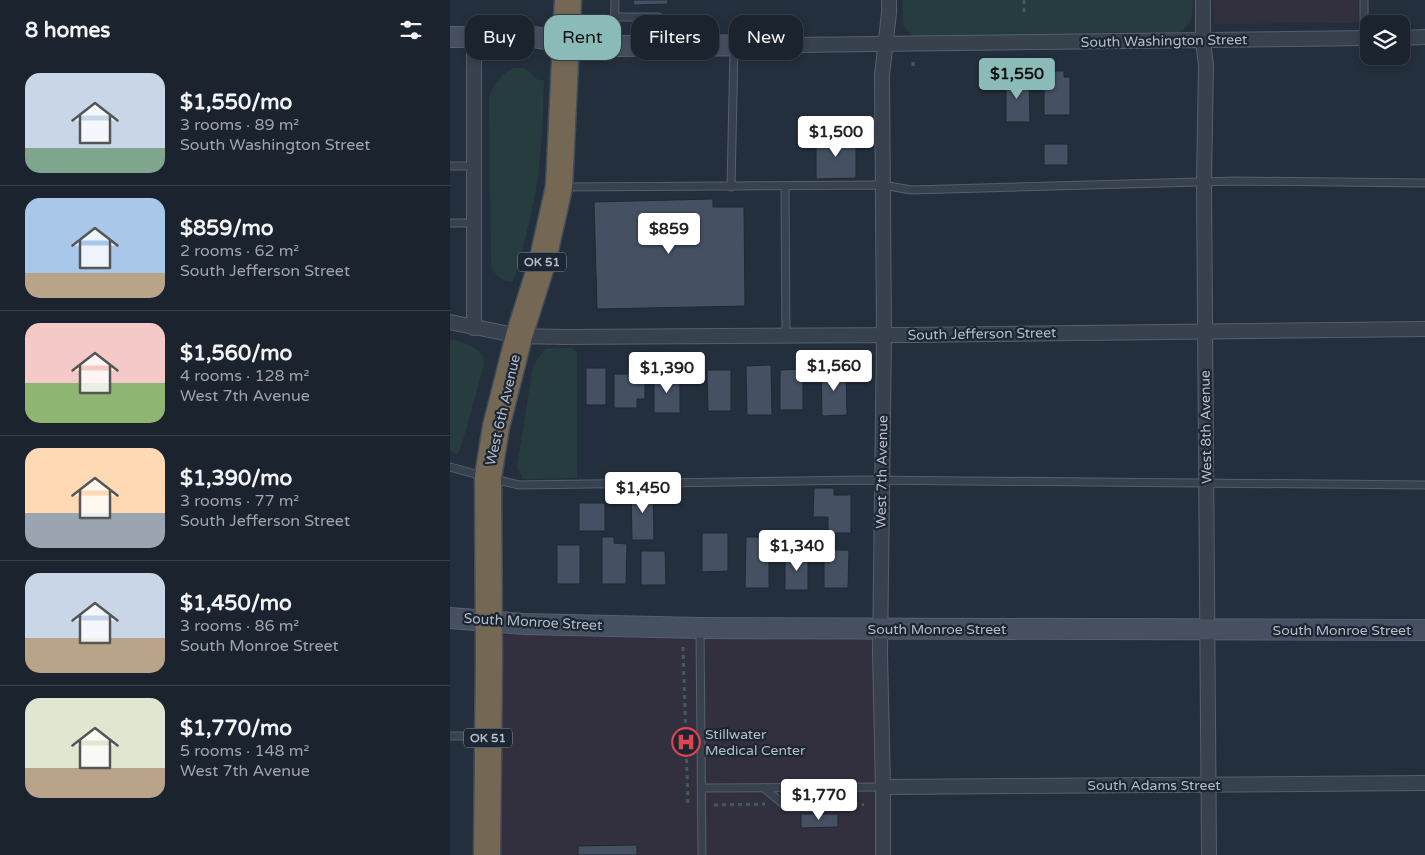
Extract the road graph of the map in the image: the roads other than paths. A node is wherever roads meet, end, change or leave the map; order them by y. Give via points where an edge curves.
1 (568, 0) edge
2 (614, 0) edge
3 (889, 0) edge
4 (1203, 0) edge
5 (1364, 0) edge
6 (568, 15) edge
7 (615, 15) edge
8 (1365, 15) edge
9 (450, 37) edge
10 (465, 37) edge
11 (1425, 37) edge
12 (1360, 38) edge
13 (1410, 38) edge
14 (1203, 41) junction
15 (803, 45) edge
16 (885, 45) junction
17 (474, 60) edge
18 (566, 60) edge
19 (734, 60) edge
20 (450, 166) edge
21 (473, 166) junction
22 (1204, 182) junction
23 (1425, 183) edge
24 (883, 186) junction
25 (559, 187) junction
26 (731, 187) junction
27 (785, 187) junction
28 (450, 223) edge
29 (473, 223) junction
30 (450, 322) edge
31 (474, 328) junction
32 (1425, 329) edge
33 (1205, 331) junction
34 (519, 336) junction
35 (786, 336) junction
36 (884, 336) junction
37 (450, 468) edge
38 (488, 477) junction
39 (883, 481) junction
40 (1206, 482) junction
41 (1425, 485) edge
42 (450, 618) edge
43 (488, 621) junction
44 (700, 628) junction
45 (880, 629) junction
46 (1207, 629) junction
47 (1425, 630) edge
48 (450, 736) edge
49 (488, 736) junction
50 (1425, 783) edge
51 (1208, 784) junction
52 (845, 787) junction
53 (884, 787) junction
54 (702, 788) junction
55 (764, 788) junction
56 (487, 855) edge
57 (702, 855) edge
58 (883, 855) edge
59 (1210, 855) edge

1 - 6 highway, West 6th Avenue / OK 51
2 - 7 lane
3 - 16 street, West 7th Avenue
4 - 14 street, West 8th Avenue
5 - 8 lane
9 - 10 street, South Washington Street
11 - 13 street
12 - 14 street, South Washington Street
14 - 16 street, South Washington Street
14 - 22 street, West 8th Avenue via 1206,65
15 - 16 street, South Washington Street
16 - 24 street, West 7th Avenue via 882,75
17 - 21 street
18 - 25 highway, West 6th Avenue / OK 51
19 - 26 lane
20 - 21 lane
21 - 29 street
22 - 23 lane
22 - 24 lane via 911,190
22 - 33 street, West 8th Avenue
24 - 27 lane
24 - 36 street, West 7th Avenue
25 - 26 lane
25 - 34 highway, West 6th Avenue / OK 51 via 542,263
26 - 27 lane
27 - 35 lane
28 - 29 lane
29 - 31 street
30 - 31 street, South Jefferson Street
31 - 34 street, South Jefferson Street
32 - 33 street, South Jefferson Street
33 - 36 street, South Jefferson Street
33 - 40 street, West 8th Avenue
34 - 35 street, South Jefferson Street
34 - 38 highway, West 6th Avenue / OK 51 via 496,427
35 - 36 street, South Jefferson Street
36 - 39 street, West 7th Avenue
37 - 38 lane
38 - 39 lane via 519,486
38 - 43 highway, West 6th Avenue / OK 51
39 - 40 lane
39 - 45 street, West 7th Avenue
40 - 41 lane
40 - 46 street, West 8th Avenue
42 - 43 street, South Monroe Street
43 - 44 street, South Monroe Street
43 - 49 highway, West 6th Avenue / OK 51
44 - 45 street, South Monroe Street
44 - 54 lane
45 - 46 street, South Monroe Street
45 - 53 street, West 7th Avenue
46 - 47 street, South Monroe Street
46 - 51 street, West 8th Avenue
48 - 49 lane
49 - 56 highway, West 6th Avenue / OK 51
50 - 51 street, South Adams Street
51 - 53 street, South Adams Street
51 - 59 street, West 8th Avenue
52 - 53 lane
52 - 55 lane
52 - 55 lane via 823,807 788,807
53 - 58 street, West 7th Avenue
54 - 55 lane
54 - 57 lane

